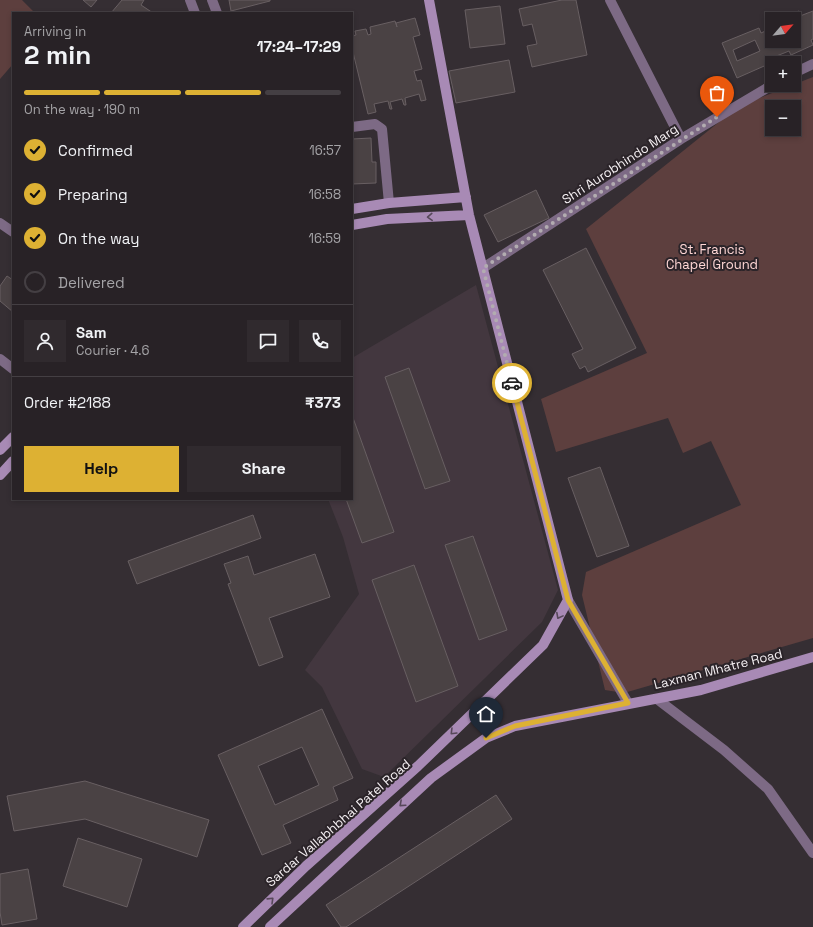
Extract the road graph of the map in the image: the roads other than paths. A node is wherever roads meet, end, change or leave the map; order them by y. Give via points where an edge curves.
1 (190, 0) edge
2 (212, 0) edge
3 (429, 0) edge
4 (610, 0) edge
5 (194, 12) edge
6 (218, 12) edge
7 (813, 64) edge
8 (801, 70) edge
9 (765, 89) edge
10 (353, 127) edge
11 (681, 139) junction
12 (466, 197) junction
13 (389, 203) junction
14 (353, 209) edge
15 (469, 215) junction
16 (0, 223) edge
17 (353, 225) edge
18 (12, 231) edge
19 (483, 268) junction
20 (0, 359) edge
21 (12, 368) edge
22 (12, 438) edge
23 (0, 450) edge
24 (12, 463) edge
25 (0, 475) edge
26 (568, 600) junction
27 (813, 657) edge
28 (657, 699) junction
29 (628, 703) junction
30 (418, 766) junction
31 (431, 778) junction
32 (813, 853) edge
33 (243, 927) edge
34 (270, 927) edge

1 - 5 street
2 - 6 street
3 - 12 street
4 - 11 street
7 - 8 street
9 - 11 street, Shri Aurobhindo Marg
10 - 13 street via 375,124 382,128
11 - 19 street, Shri Aurobhindo Marg
12 - 13 street
12 - 15 street
13 - 14 street
15 -> 17 street via 387,219
15 - 19 street
16 - 18 street
19 - 26 street
20 - 21 street
22 - 23 street
24 - 25 street
26 - 29 street
26 -> 30 street via 543,645
27 - 28 street, Laxman Mhatre Road via 701,690
28 - 29 street, Laxman Mhatre Road
28 - 32 street via 724,750 768,789
29 - 31 street, Laxman Mhatre Road via 515,726 486,738
30 - 31 street, Sardar Vallabhbhai Patel Road
33 -> 30 street, Sardar Vallabhbhai Patel Road via 306,866
31 -> 34 street, Sardar Vallabhbhai Patel Road

